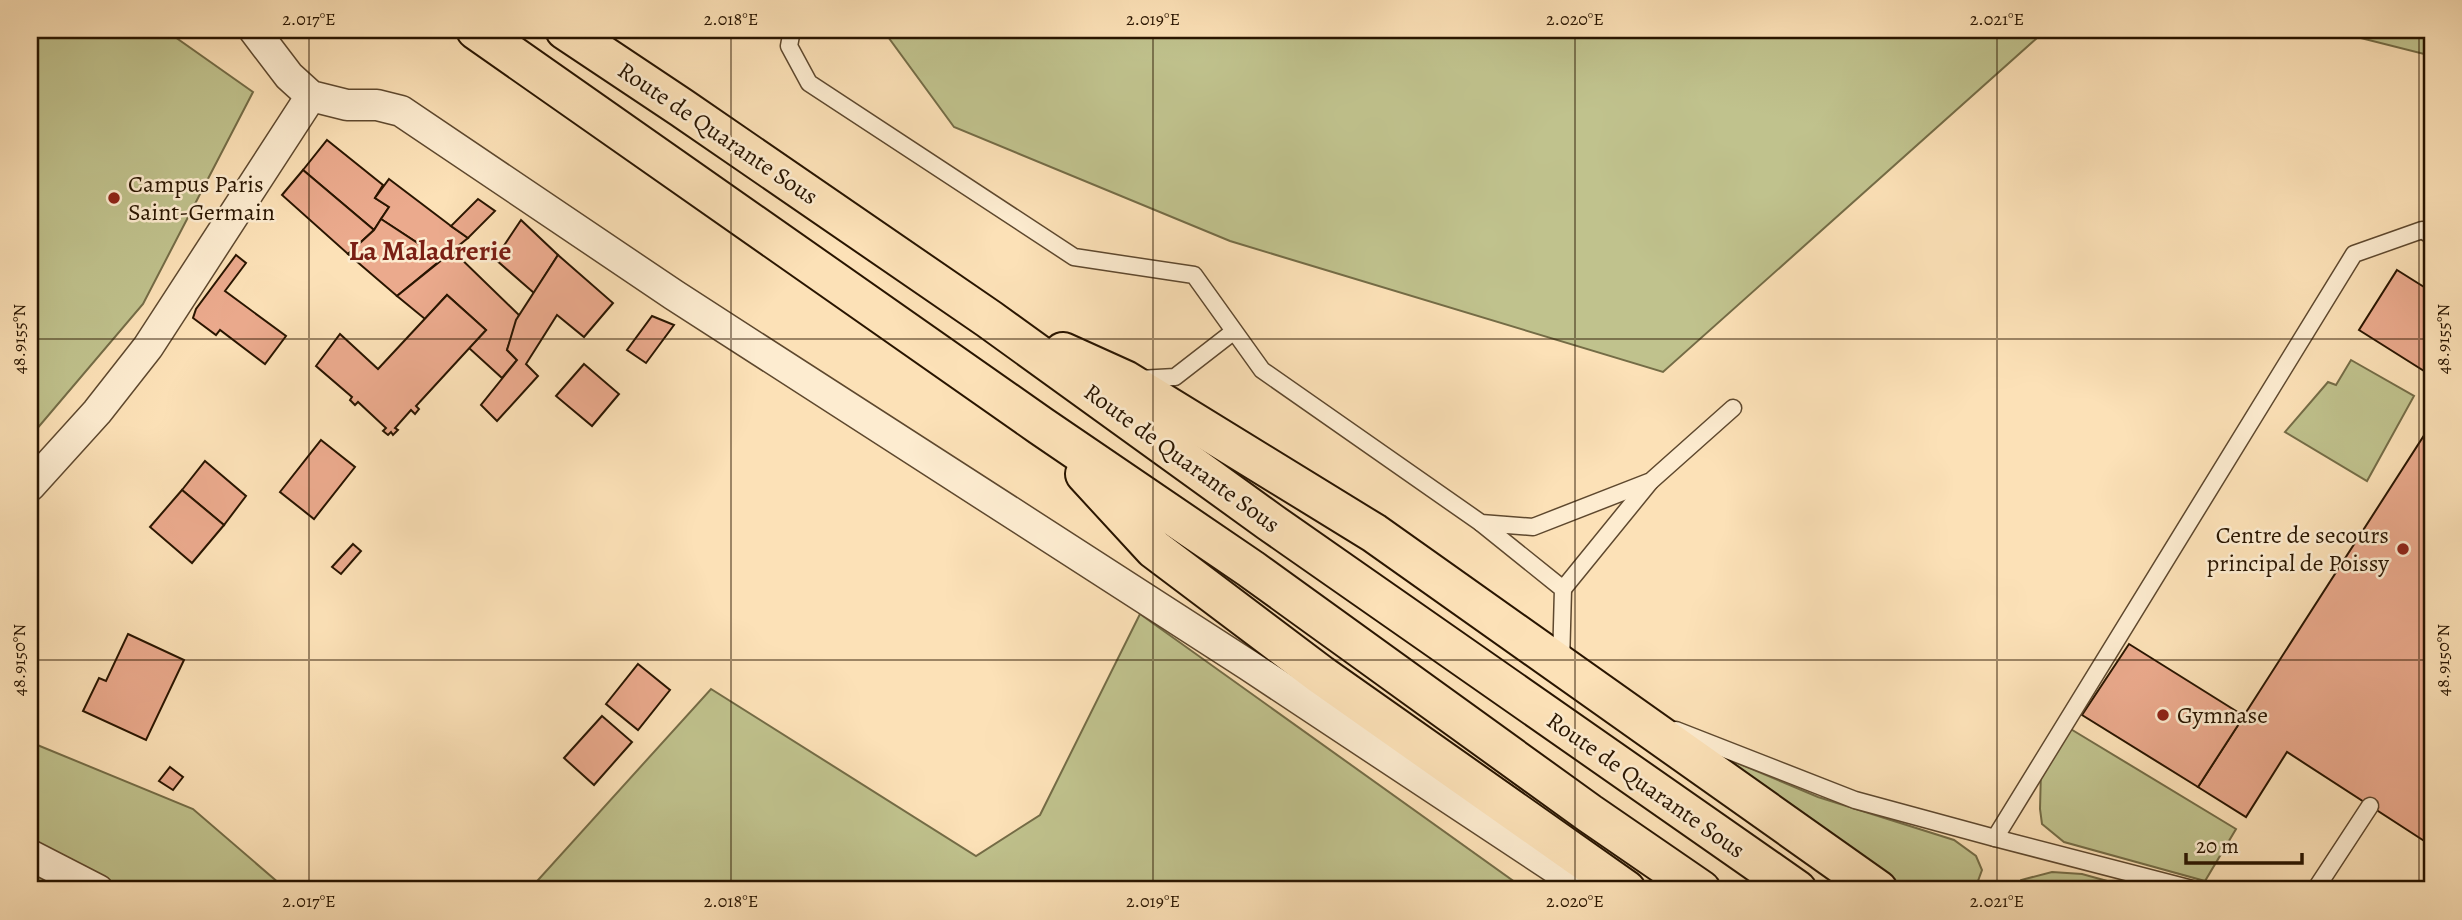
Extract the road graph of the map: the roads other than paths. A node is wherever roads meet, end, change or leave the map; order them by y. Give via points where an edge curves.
1 (254, 30) edge
2 (476, 30) edge
3 (565, 30) edge
4 (792, 30) edge
5 (311, 96) junction
6 (2432, 236) edge
7 (989, 319) junction
8 (1233, 332) junction
9 (1125, 380) junction
10 (1733, 408) dead end
11 (1041, 426) junction
12 (1651, 481) junction
13 (30, 486) edge
14 (1481, 523) junction
15 (1563, 589) junction
16 (1561, 665) junction
17 (1622, 708) junction
18 (2370, 806) dead end
19 (1995, 838) junction
20 (30, 855) edge
21 (64, 883) edge
22 (97, 890) edge
23 (1588, 890) edge
24 (1626, 890) edge
25 (1701, 890) edge
26 (1797, 890) edge
27 (1878, 890) edge
28 (2196, 890) edge
29 (2315, 890) edge

1 - 5 street via 289,76
2 - 11 main road, Route de Quarante Sous
3 - 7 main road, Route de Quarante Sous
4 - 8 lane via 789,46 809,83 1074,257 1194,275
5 - 13 street via 148,347
5 - 23 street via 401,111 674,295
6 - 19 lane via 2421,230 2354,254
7 - 9 main road
7 - 26 main road, Route de Quarante Sous via 1270,522
8 - 9 lane via 1175,377
8 - 14 lane via 1262,370
9 - 16 main road via 1374,533
10 - 12 lane
11 - 24 main road via 1154,549 1321,675
11 - 25 main road, Route de Quarante Sous via 1251,569
12 - 14 lane via 1533,527
12 - 15 lane
14 - 15 lane
15 - 16 lane
16 - 17 main road
17 - 19 lane via 1856,800
17 - 27 main road
18 - 29 lane
19 - 28 lane
20 - 21 street
21 - 22 street

